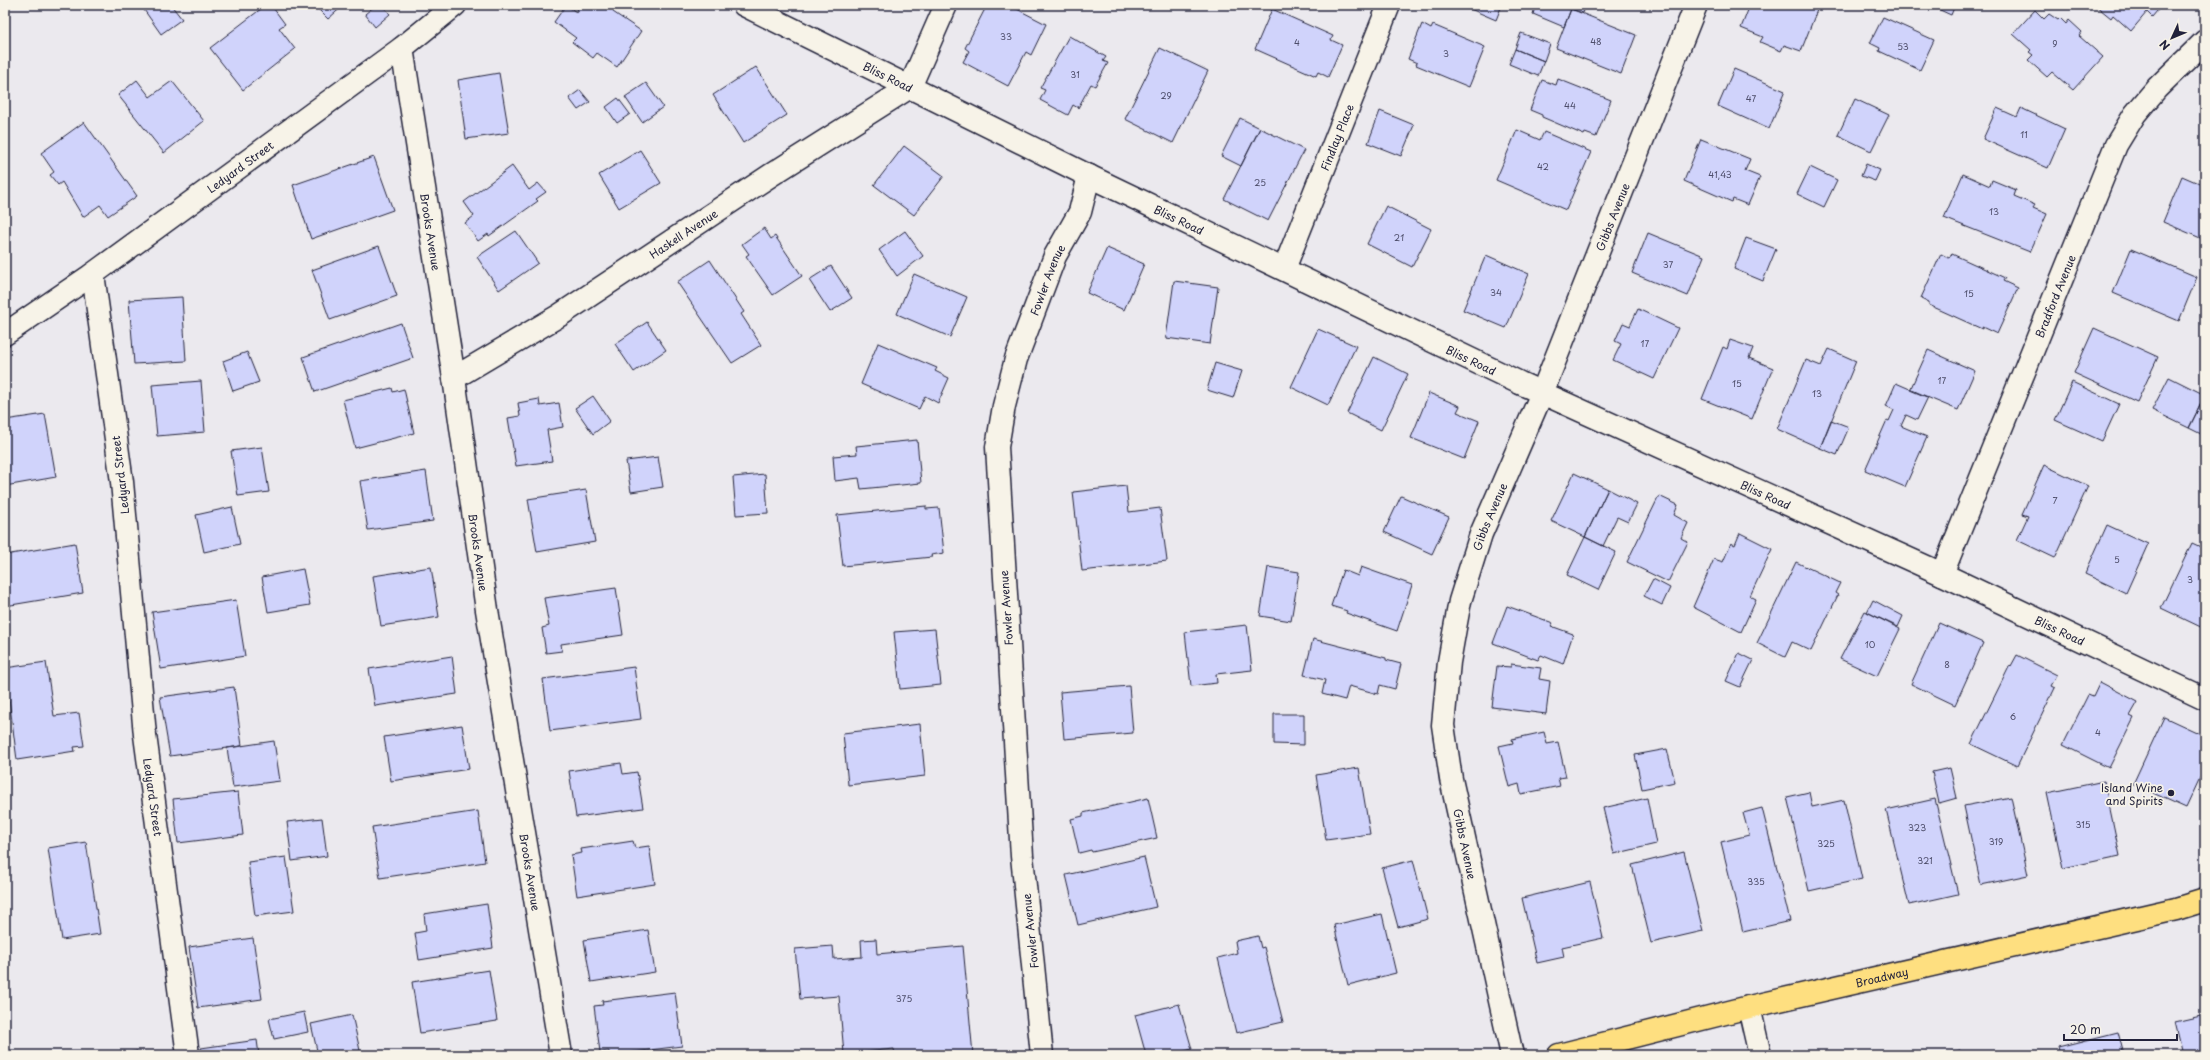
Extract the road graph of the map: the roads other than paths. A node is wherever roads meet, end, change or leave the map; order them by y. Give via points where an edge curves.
1 (455, 5) edge
2 (744, 5) edge
3 (946, 5) edge
4 (1388, 5) edge
5 (1696, 5) edge
6 (2205, 42) edge
7 (402, 48) junction
8 (910, 88) junction
9 (1089, 176) junction
10 (1284, 269) junction
11 (93, 274) junction
12 (5, 334) edge
13 (454, 378) junction
14 (1542, 393) junction
15 (1942, 574) junction
16 (2205, 699) edge
17 (2205, 900) edge
18 (1750, 1007) junction
19 (188, 1055) edge
20 (560, 1055) edge
21 (1042, 1055) edge
22 (1512, 1055) edge
23 (1559, 1055) edge
24 (1760, 1055) edge

1 - 7 street, Ledyard Street
2 - 8 street, Bliss Road
3 - 8 street
4 - 10 street, Findlay Place
5 - 14 street, Gibbs Avenue
6 - 15 street, Bradford Avenue via 2135,114 2116,145
7 - 11 street, Ledyard Street
7 - 13 street, Brooks Avenue
8 - 9 street, Bliss Road
8 - 13 street, Haskell Avenue via 759,183 560,315
9 - 10 street, Bliss Road
9 - 21 street, Fowler Avenue via 1080,212 1055,256 1016,359 997,447 1022,856
10 - 14 street, Bliss Road
11 - 12 street
11 - 19 street, Ledyard Street via 122,482 145,735
13 - 20 street, Brooks Avenue via 489,618
14 - 15 street, Bliss Road
14 - 22 street, Gibbs Avenue via 1481,534 1460,601 1449,662 1443,725 1451,779
15 - 16 street, Bliss Road
17 - 18 main road, Broadway via 2176,909
18 - 23 main road, Broadway
18 - 24 street

